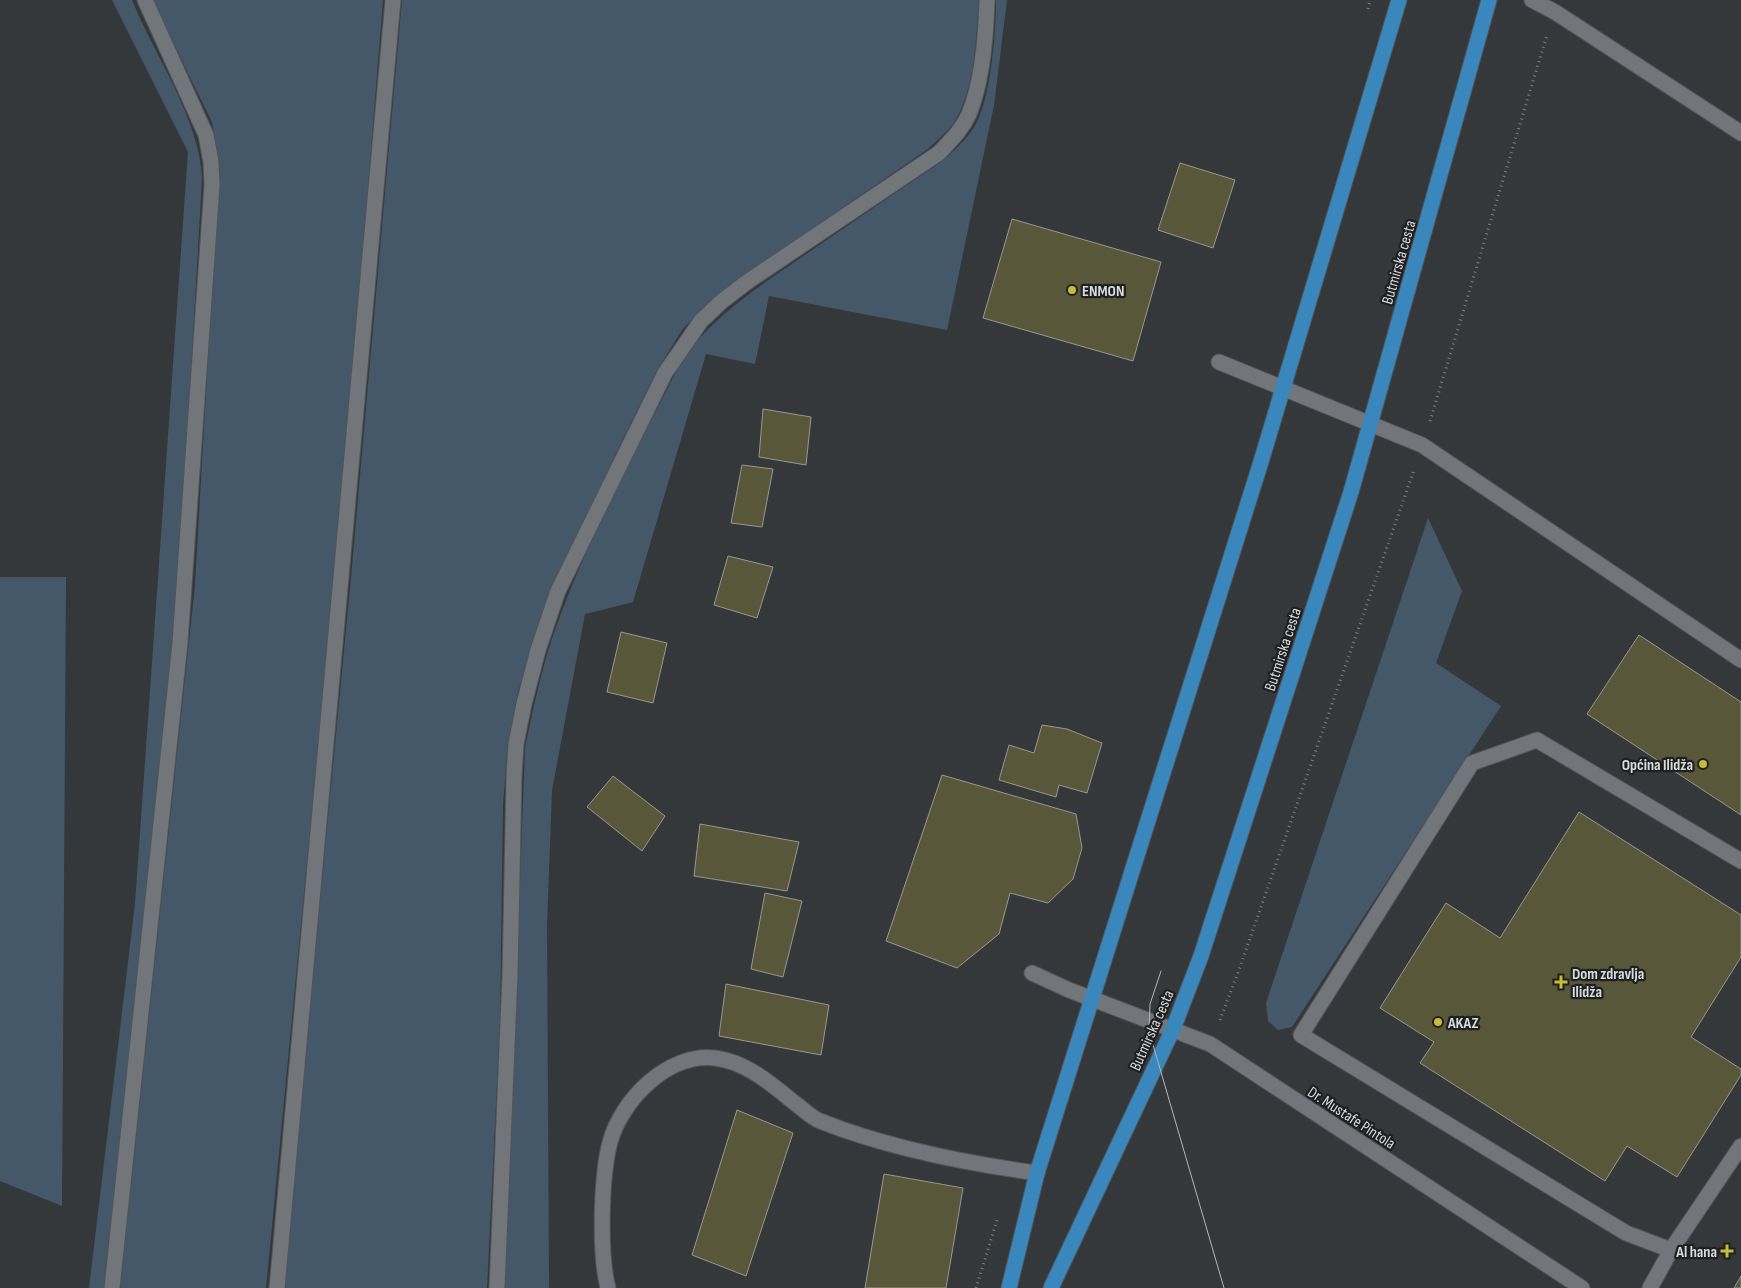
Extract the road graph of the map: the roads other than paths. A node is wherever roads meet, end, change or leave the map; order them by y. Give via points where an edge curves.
1 (145, 0) edge
2 (393, 0) edge
3 (987, 0) edge
4 (1399, 0) edge
5 (1489, 0) edge
6 (1532, 0) edge
7 (1741, 133) edge
8 (1219, 362) dead end
9 (1283, 388) junction
10 (1370, 422) junction
11 (1741, 660) edge
12 (1741, 861) edge
13 (1032, 973) dead end
14 (1092, 998) junction
15 (1174, 1029) junction
16 (1741, 1146) edge
17 (1037, 1173) junction
18 (1672, 1250) junction
19 (112, 1288) edge
20 (277, 1288) edge
21 (496, 1288) edge
22 (608, 1288) edge
23 (1009, 1288) edge
24 (1050, 1288) edge
25 (1582, 1288) edge
26 (1650, 1288) edge

1 - 19 street via 206,135 212,185 180,643
2 - 20 street
3 - 21 street via 979,80 969,114 956,135 939,153 747,282 701,321 665,373 558,591 538,650 516,744
4 - 9 main road
5 - 10 main road, Butmirska cesta
6 - 7 street
8 - 9 street
9 - 10 street
9 - 14 main road
10 - 11 street via 1422,445
10 - 15 main road, Butmirska cesta via 1285,699
12 - 18 street via 1537,740 1472,763 1301,1036 1626,1233
13 - 14 street, Dr. Mustafe Pintola
14 - 15 street, Dr. Mustafe Pintola
14 - 17 main road
15 - 24 main road, Butmirska cesta
15 - 25 street, Dr. Mustafe Pintola via 1210,1044
16 - 18 street
17 - 22 street via 889,1144 818,1121 746,1067 714,1058 692,1059 656,1076 629,1105 616,1125 610,1142 604,1203 603,1250
17 - 23 main road
18 - 26 street

